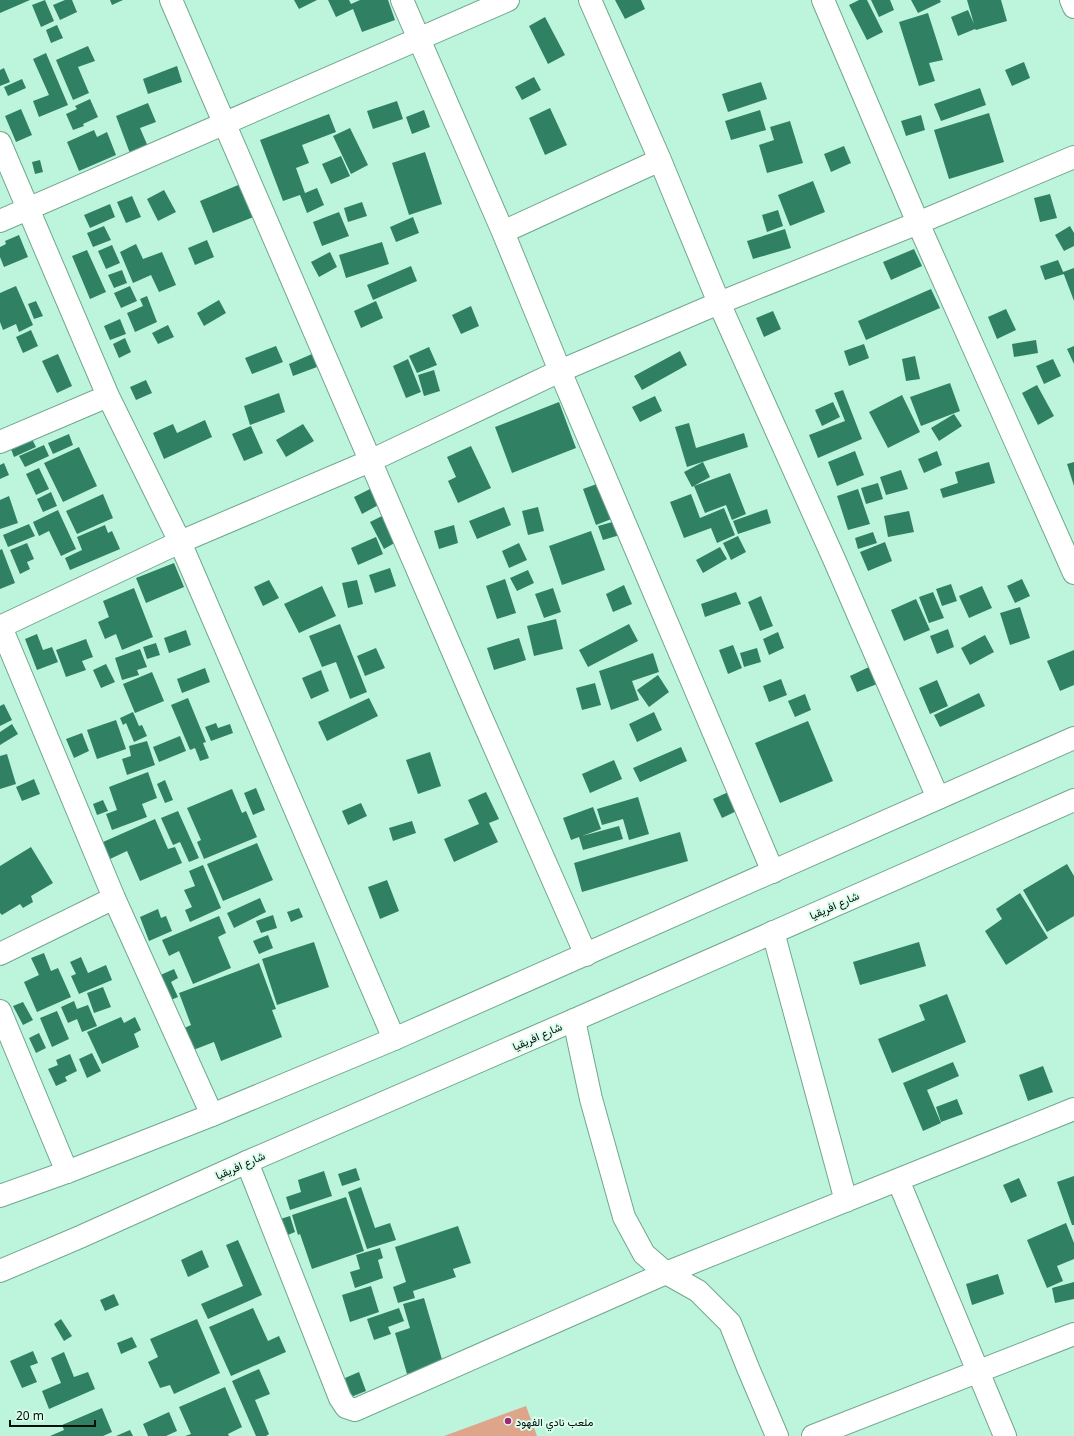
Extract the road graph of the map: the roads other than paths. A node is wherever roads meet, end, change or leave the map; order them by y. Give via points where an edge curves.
1 (171, 0) edge
2 (402, 0) edge
3 (508, 0) edge
4 (590, 0) edge
5 (823, 0) edge
6 (1071, 0) edge
7 (1074, 7) edge
8 (418, 39) junction
9 (224, 124) junction
10 (0, 142) edge
11 (1074, 157) edge
12 (660, 160) junction
13 (29, 209) junction
14 (0, 221) edge
15 (918, 223) junction
16 (503, 232) junction
17 (719, 303) junction
18 (560, 371) junction
19 (108, 396) junction
20 (0, 442) edge
21 (370, 461) junction
22 (180, 542) junction
23 (1074, 574) edge
24 (0, 627) edge
25 (1074, 738) edge
26 (938, 798) junction
27 (1074, 800) edge
28 (774, 872) junction
29 (114, 898) junction
30 (773, 932) junction
31 (0, 954) edge
32 (586, 955) junction
33 (0, 1010) edge
34 (574, 1020) junction
35 (394, 1039) junction
36 (1074, 1109) edge
37 (212, 1115) junction
38 (246, 1162) junction
39 (67, 1172) junction
40 (898, 1180) junction
41 (0, 1196) edge
42 (846, 1201) junction
43 (0, 1271) edge
44 (666, 1273) junction
45 (1074, 1334) edge
46 (979, 1371) junction
47 (777, 1436) edge
48 (813, 1436) edge
49 (1005, 1436) edge

1 - 9 street
2 - 8 street
3 - 8 street
4 - 12 street
5 - 15 street
6 - 7 street
8 - 9 street
8 - 16 street
9 - 13 street
9 - 21 street
10 - 13 street
11 - 15 street
12 - 16 street
12 - 17 street
13 - 14 street
13 - 19 street
15 - 17 street
15 - 23 street
16 - 18 street
17 - 18 street
17 - 26 street
18 - 21 street
18 - 28 street
19 - 20 street
19 - 22 street
21 - 22 street
21 - 32 street
22 - 24 street
22 - 35 street
24 - 29 street
25 - 26 street
26 - 28 street
27 - 30 street, شارع افريقيا
28 - 32 street
29 - 31 street
29 - 37 street
30 - 34 street, شارع افريقيا
30 - 42 street
32 - 35 street
33 - 39 street
34 - 38 street, شارع افريقيا
34 - 44 street via 591,1099 624,1217 644,1254
35 - 37 street
36 - 40 street
37 - 39 street
38 - 43 street, شارع افريقيا
38 - 44 street via 340,1398 346,1407 355,1410
39 - 41 street
40 - 42 street
40 - 46 street
42 - 44 street
44 - 47 street via 698,1292 730,1323
45 - 46 street
46 - 48 street
46 - 49 street

